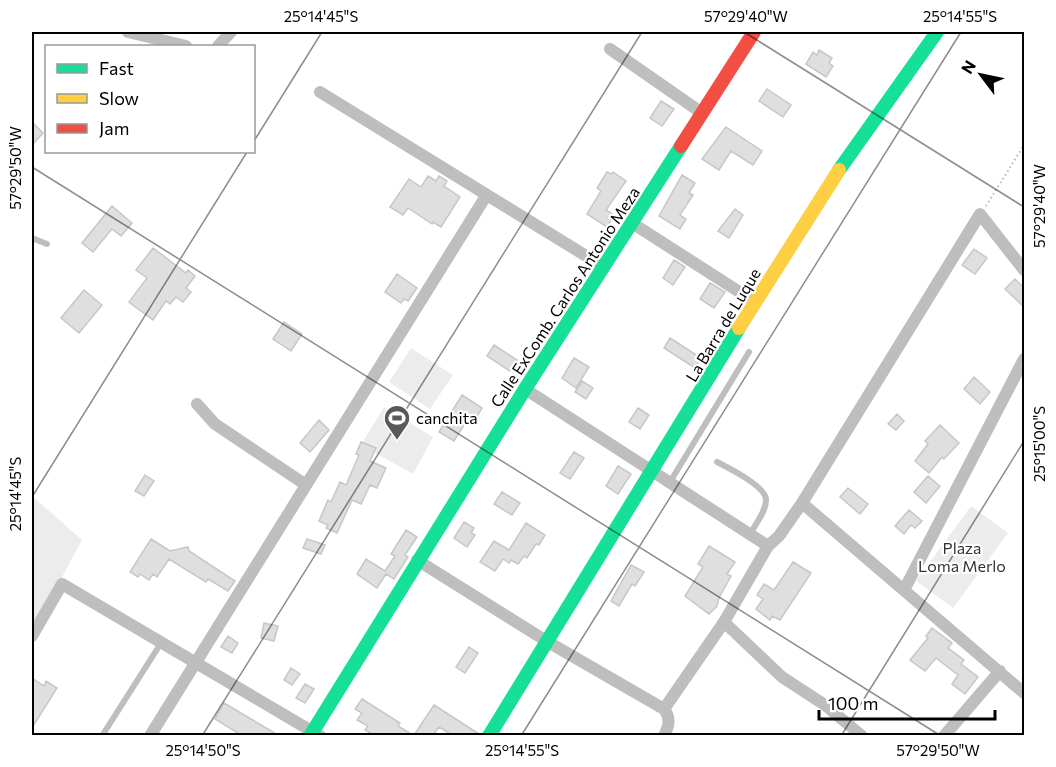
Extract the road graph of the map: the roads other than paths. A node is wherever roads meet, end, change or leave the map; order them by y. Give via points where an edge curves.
1 (128, 32) edge
2 (231, 32) edge
3 (754, 32) edge
4 (937, 32) edge
5 (182, 45) edge
6 (219, 45) edge
7 (610, 49) dead end
8 (320, 92) dead end
9 (702, 113) junction
10 (486, 196) junction
11 (632, 223) junction
12 (32, 238) edge
13 (47, 244) dead end
14 (604, 267) junction
15 (1024, 270) edge
16 (755, 302) junction
17 (749, 352) dead end
18 (1024, 359) edge
19 (525, 389) junction
20 (197, 404) dead end
21 (717, 462) dead end
22 (653, 471) junction
23 (670, 482) junction
24 (306, 485) junction
25 (802, 503) junction
26 (750, 534) junction
27 (768, 546) junction
28 (417, 560) junction
29 (904, 590) junction
30 (724, 622) junction
31 (32, 636) edge
32 (162, 642) junction
33 (548, 642) junction
34 (196, 663) junction
35 (1000, 671) junction
36 (1024, 693) edge
37 (664, 709) junction
38 (314, 734) edge
39 (102, 735) edge
40 (150, 735) edge
41 (489, 735) edge
42 (664, 735) edge
43 (862, 735) edge
44 (944, 735) edge

1 - 5 street
2 - 6 street
3 - 9 street, Calle ExComb. Carlos Antonio Meza
4 - 16 street, La Barra de Luque via 845,160
7 - 9 street
8 - 10 street
9 - 11 street, Calle ExComb. Carlos Antonio Meza
10 - 14 street
10 - 24 street
11 - 14 street, Calle ExComb. Carlos Antonio Meza
11 - 16 street
12 - 13 lane
14 - 19 street, Calle ExComb. Carlos Antonio Meza
15 - 25 street via 980,214
16 - 22 street, La Barra de Luque
17 - 23 lane
18 - 29 street
19 - 22 street
19 - 28 street, Calle ExComb. Carlos Antonio Meza
20 - 24 street via 215,424
21 - 26 lane via 766,495 767,502
22 - 23 street
22 - 33 street, La Barra de Luque
23 - 26 street
24 - 34 street
25 - 27 street
25 - 29 street
26 - 27 street
27 - 30 street
28 - 33 street
28 - 38 street, Calle ExComb. Carlos Antonio Meza
29 - 35 street
30 - 37 street
30 - 43 street via 782,677
31 - 32 street via 62,584
32 - 34 street
32 - 39 lane
33 - 37 street
33 - 41 street, La Barra de Luque
34 - 38 street
34 - 40 street
35 - 36 street
35 - 44 street
37 - 42 street via 669,716

